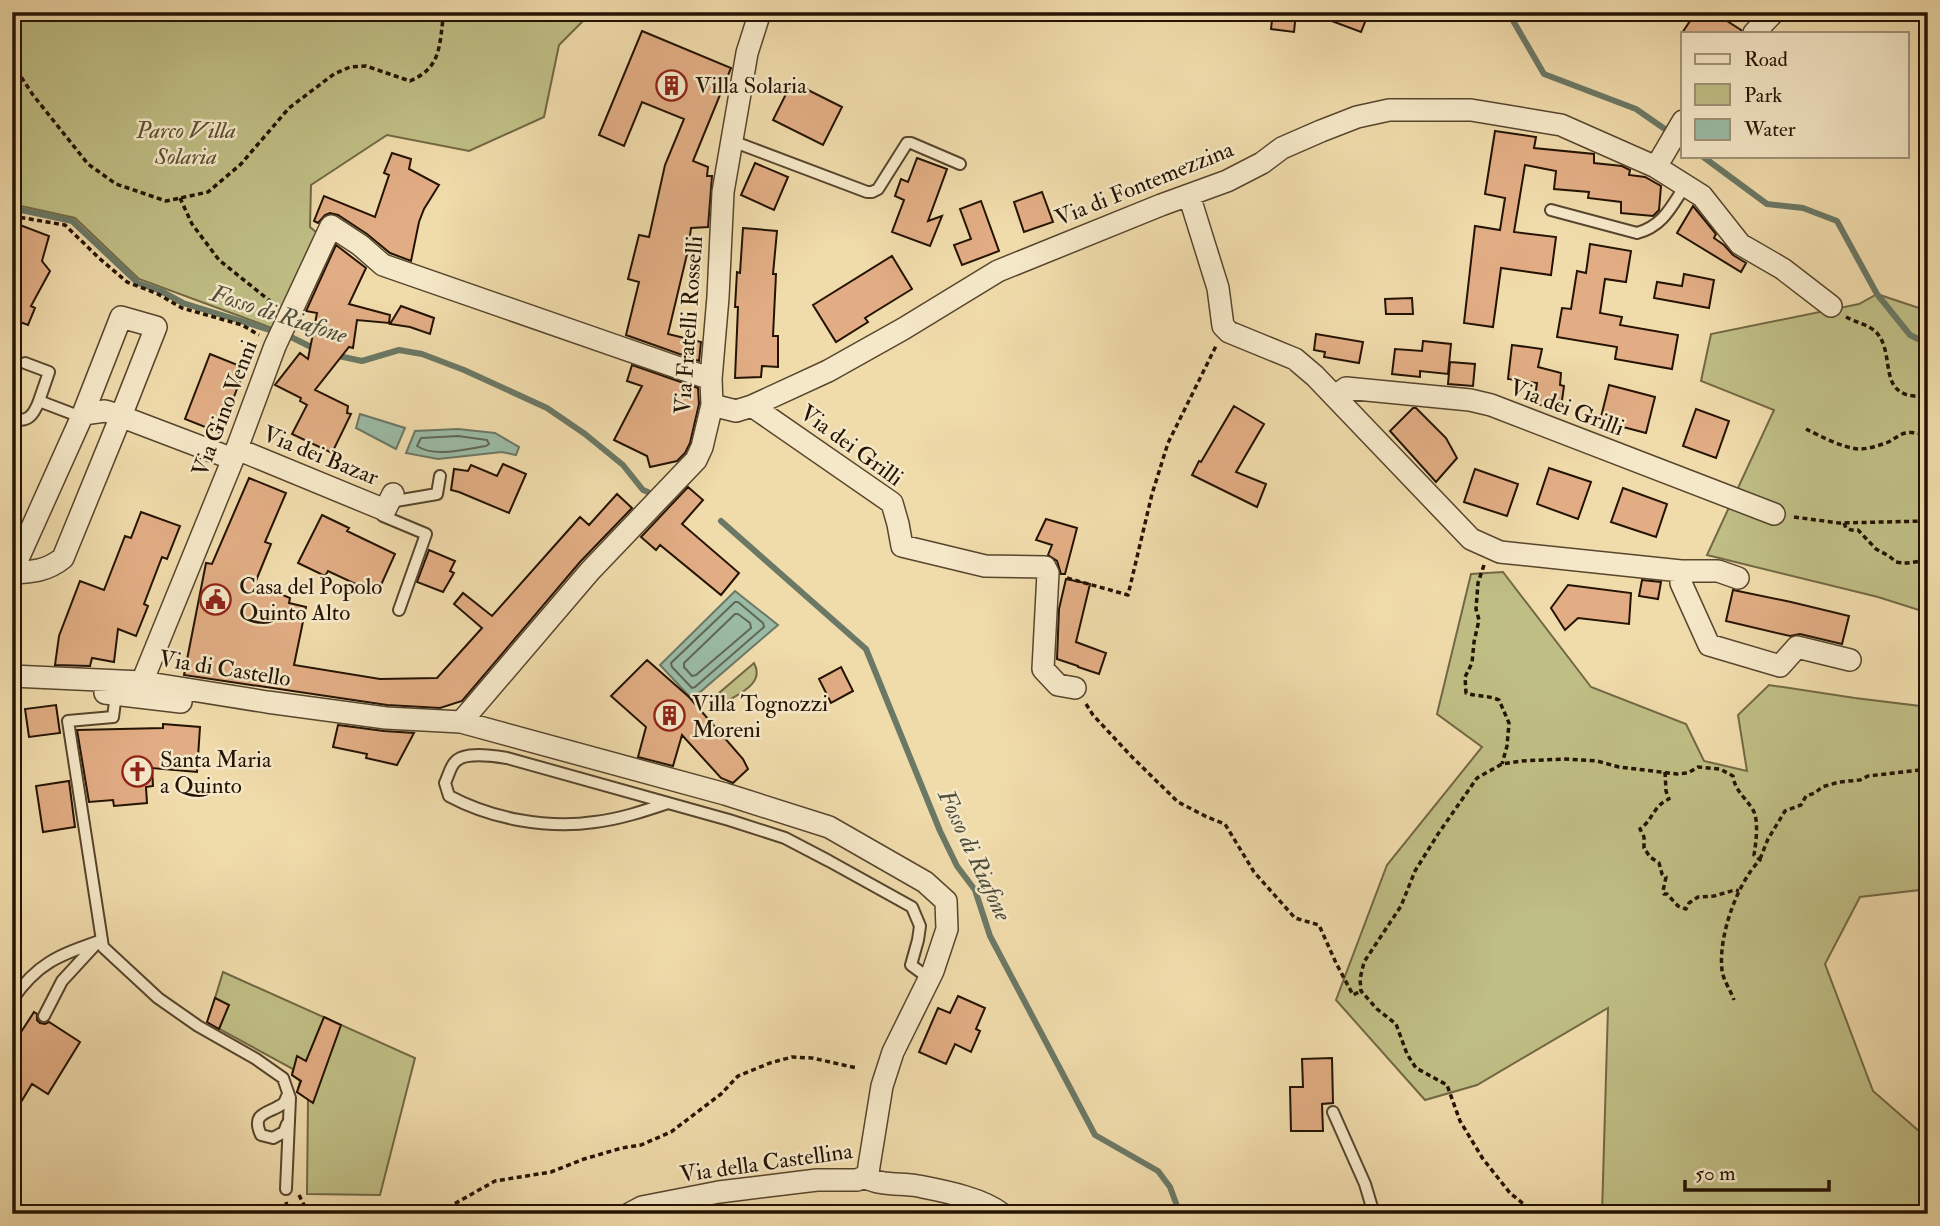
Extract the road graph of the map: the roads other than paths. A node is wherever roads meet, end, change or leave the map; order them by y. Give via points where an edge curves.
1 (760, 12) edge
2 (1774, 12) edge
3 (1755, 32) edge
4 (1681, 124) edge
5 (732, 141) junction
6 (960, 164) dead end
7 (1656, 167) junction
8 (1685, 186) junction
9 (1189, 195) junction
10 (1551, 211) dead end
11 (1836, 310) road end
12 (25, 363) dead end
13 (711, 379) junction
14 (1335, 397) junction
15 (38, 401) junction
16 (712, 405) junction
17 (752, 406) junction
18 (82, 415) junction
19 (121, 416) junction
20 (12, 418) edge
21 (235, 454) junction
22 (440, 477) dead end
23 (388, 505) junction
24 (1774, 514) road end
25 (1681, 571) junction
26 (12, 573) edge
27 (1738, 578) dead end
28 (399, 610) dead end
29 (1850, 660) dead end
30 (12, 676) edge
31 (142, 682) junction
32 (12, 685) edge
33 (1075, 688) road end
34 (116, 694) junction
35 (267, 702) junction
36 (429, 720) joint
37 (461, 722) junction
38 (668, 803) junction
39 (100, 941) junction
40 (930, 979) junction
41 (12, 1000) edge
42 (44, 1016) dead end
43 (289, 1093) junction
44 (1333, 1112) dead end
45 (289, 1115) junction
46 (864, 1178) junction
47 (286, 1189) road end
48 (629, 1214) edge
49 (1002, 1214) edge
50 (1374, 1214) edge

1 - 5 street, Via Fratelli Rosselli via 747,53
2 - 3 street
4 - 7 street
5 - 6 lane via 867,192 878,189 907,143
5 - 13 street, Via Fratelli Rosselli via 723,192
7 - 8 street, Via di Fontemezzina
7 - 9 street, Via di Fontemezzina via 1561,125 1471,110 1389,110 1321,131 1227,181
8 - 10 lane via 1663,218 1651,229 1637,233
8 - 11 street, Via di Fontemezzina via 1702,196 1740,244 1783,269
9 - 14 street via 1219,288 1225,329 1295,359
9 - 17 street, Via di Fontemezzina via 998,271 828,371
12 - 15 lane via 49,372
13 - 16 street, Via Fratelli Rosselli
13 - 21 street, Via Gino Venni via 383,265 331,226 275,346
14 - 24 street, Via dei Grilli via 1346,388 1491,405
14 - 25 street via 1471,539 1500,552
15 - 18 lane
15 - 20 lane via 30,417
16 - 17 street, Via di Fontemezzina via 736,411
16 - 37 street, Via Fratelli Rosselli via 696,460 590,571
17 - 33 street, Via dei Grilli via 892,503 902,546 985,566 1045,567 1043,669 1058,684
18 - 19 street, Via dei Bazar via 105,411
18 - 19 street via 121,317 156,327
18 - 26 street
19 - 21 street, Via dei Bazar
19 - 26 street via 63,558 51,568
21 - 23 street, Via dei Bazar
21 - 31 street, Via Gino Venni
22 - 23 lane via 438,494
23 - 28 lane via 426,534
25 - 27 street via 1718,571
25 - 29 street via 1681,583 1709,645 1780,666 1797,647
30 - 31 street, Via di Castello
31 - 35 street, Via di Castello
32 - 34 street
34 - 35 street via 254,710 265,709
34 - 39 lane via 113,717 68,721
35 - 36 street, Via di Castello
36 - 37 street, Via della Castellina
37 - 40 street, Via della Castellina via 829,827 925,882 946,901 947,929
38 - 38 lane via 486,755 455,762 445,783 449,796 471,808 514,820 595,822
38 - 40 lane via 785,838 902,900 912,907 920,926 911,965
39 - 41 lane via 55,958 36,971
39 - 42 lane via 62,981
39 - 43 lane via 158,998 278,1073
40 - 46 street, Via della Castellina via 893,1052
43 - 45 lane
43 - 45 lane via 285,1103 258,1118 261,1135 279,1136
44 - 50 lane
45 - 47 lane
46 - 48 street, Via della Castellina via 719,1192 642,1207
46 - 49 street via 971,1199

